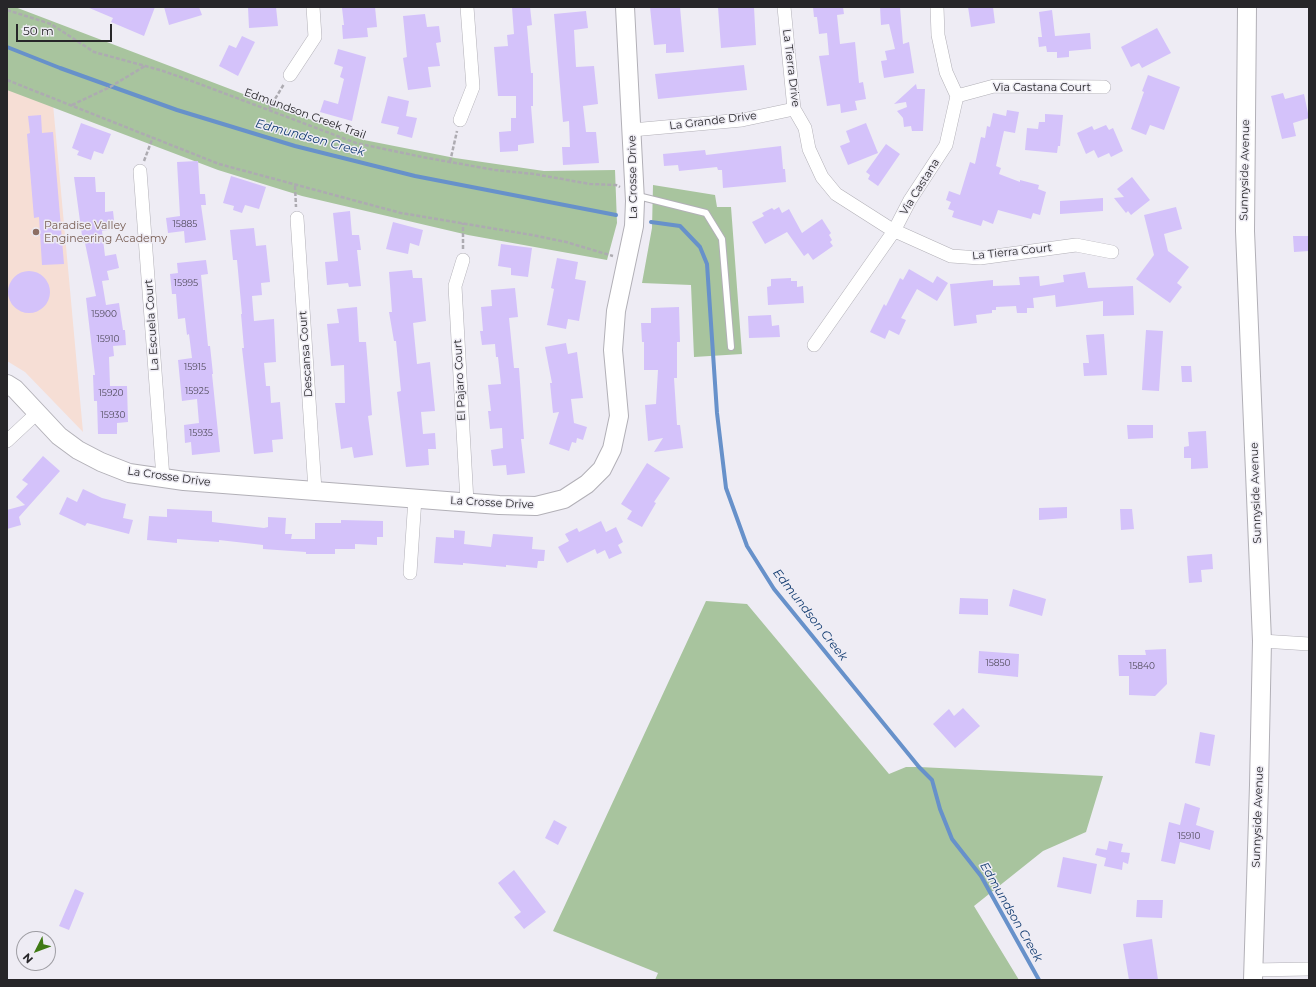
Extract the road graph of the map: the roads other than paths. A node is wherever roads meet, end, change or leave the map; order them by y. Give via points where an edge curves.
1 (313, 7) edge
2 (467, 7) edge
3 (625, 7) edge
4 (784, 7) edge
5 (937, 7) edge
6 (1247, 7) edge
7 (290, 75) road end
8 (1104, 87) dead end
9 (957, 96) junction
10 (794, 109) junction
11 (460, 120) road end
12 (632, 130) junction
13 (140, 171) road end
14 (634, 195) junction
15 (297, 218) road end
16 (894, 231) junction
17 (1112, 252) dead end
18 (463, 260) road end
19 (814, 345) dead end
20 (731, 348) dead end
21 (7, 384) edge
22 (37, 413) junction
23 (7, 441) edge
24 (163, 478) junction
25 (315, 490) junction
26 (414, 498) junction
27 (467, 502) junction
28 (410, 573) dead end
29 (1262, 641) junction
30 (1309, 644) edge
31 (1309, 969) edge
32 (1253, 975) edge

1 - 7 street via 315,37
2 - 11 street via 472,87
3 - 12 street, La Crosse Drive
4 - 10 street, La Tierra Drive
5 - 9 street via 938,35 946,72
6 - 29 street, Sunnyside Avenue via 1245,231
8 - 9 street, Via Castana Court via 994,86
9 - 16 street, Via Castana via 946,145 910,200
10 - 12 street, La Grande Drive via 742,120
10 - 16 street, La Tierra Drive via 805,128 810,149 822,176 836,194
12 - 14 street, La Crosse Drive
13 - 24 street, La Escuela Court
14 - 20 lane via 706,213 722,239
14 - 27 street, La Crosse Drive via 634,226 616,311 613,350 619,416 612,448 602,469 588,484 564,499 536,506
15 - 25 street, Descansa Court
16 - 17 street, La Tierra Court via 951,256 980,258 1076,245
16 - 19 street, Via Castana
18 - 27 street, El Pajaro Court via 455,286
21 - 22 street, La Crosse Drive
22 - 23 street
22 - 24 street, La Crosse Drive via 72,445 100,462 129,473
24 - 25 street, La Crosse Drive
25 - 26 street, La Crosse Drive
26 - 27 street, La Crosse Drive
26 - 28 street
29 - 30 street
29 - 32 street, Sunnyside Avenue
31 - 32 street

